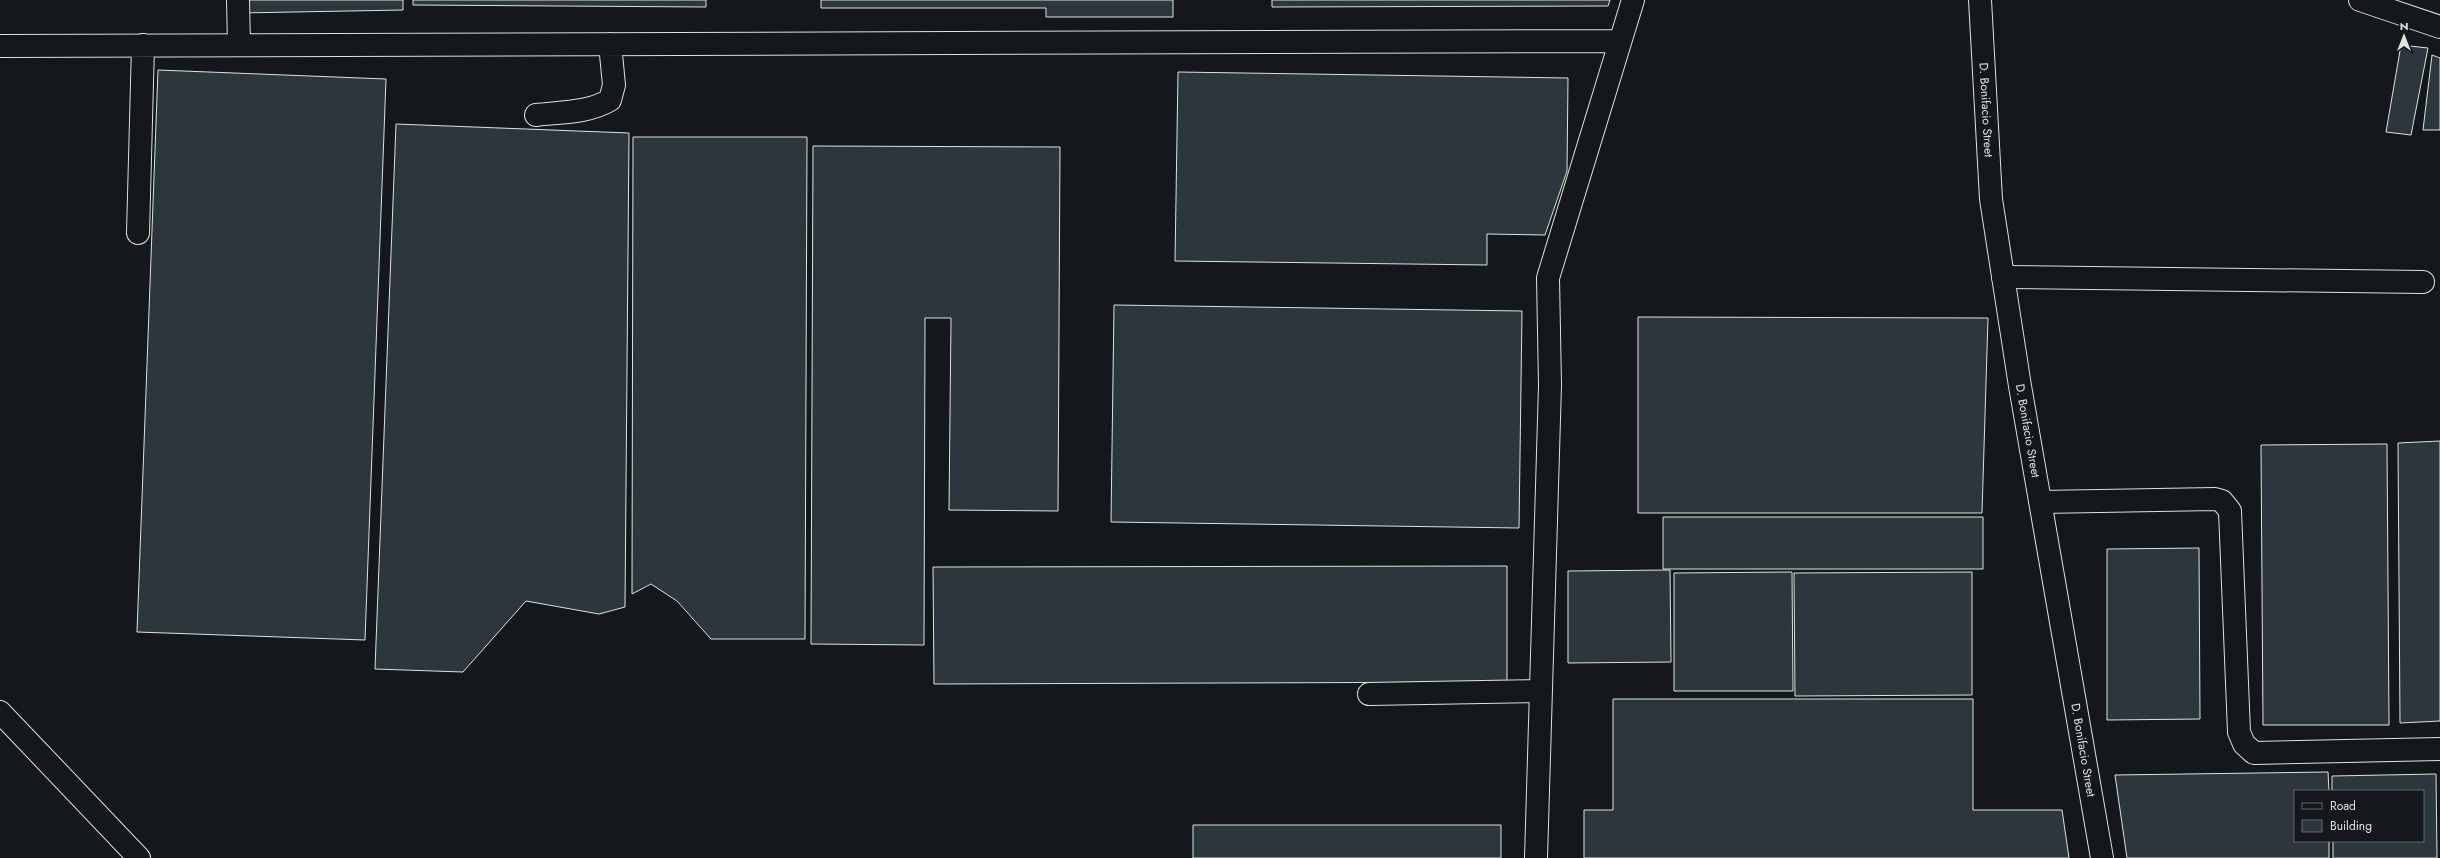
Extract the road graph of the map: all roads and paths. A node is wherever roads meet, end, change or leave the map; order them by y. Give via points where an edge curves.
1 (238, 0) edge
2 (1633, 0) edge
3 (1980, 0) edge
4 (2360, 0) edge
5 (2440, 27) edge
6 (1620, 41) junction
7 (610, 44) junction
8 (143, 45) junction
9 (239, 45) junction
10 (0, 46) edge
11 (536, 114) dead end
12 (138, 233) dead end
13 (2003, 277) junction
14 (2423, 282) dead end
15 (2041, 502) junction
16 (1541, 691) junction
17 (1369, 694) dead end
18 (0, 712) edge
19 (2440, 749) edge
20 (139, 858) edge
21 (1536, 858) edge
22 (2102, 858) edge

1 - 9 main road
2 - 6 main road
3 - 13 main road, D. Bonifacio Street via 1991,199
4 - 5 main road
6 - 7 main road
6 - 16 main road via 1548,278 1550,385
7 - 9 main road
7 - 11 main road via 614,85 610,100 587,109
8 - 9 main road
8 - 10 main road
8 - 12 main road
13 - 14 main road
13 - 15 main road, D. Bonifacio Street
15 - 19 main road via 2215,499 2227,505 2230,511 2239,732 2244,744 2254,753
15 - 22 main road, D. Bonifacio Street
16 - 17 main road
16 - 21 main road
18 - 20 main road

